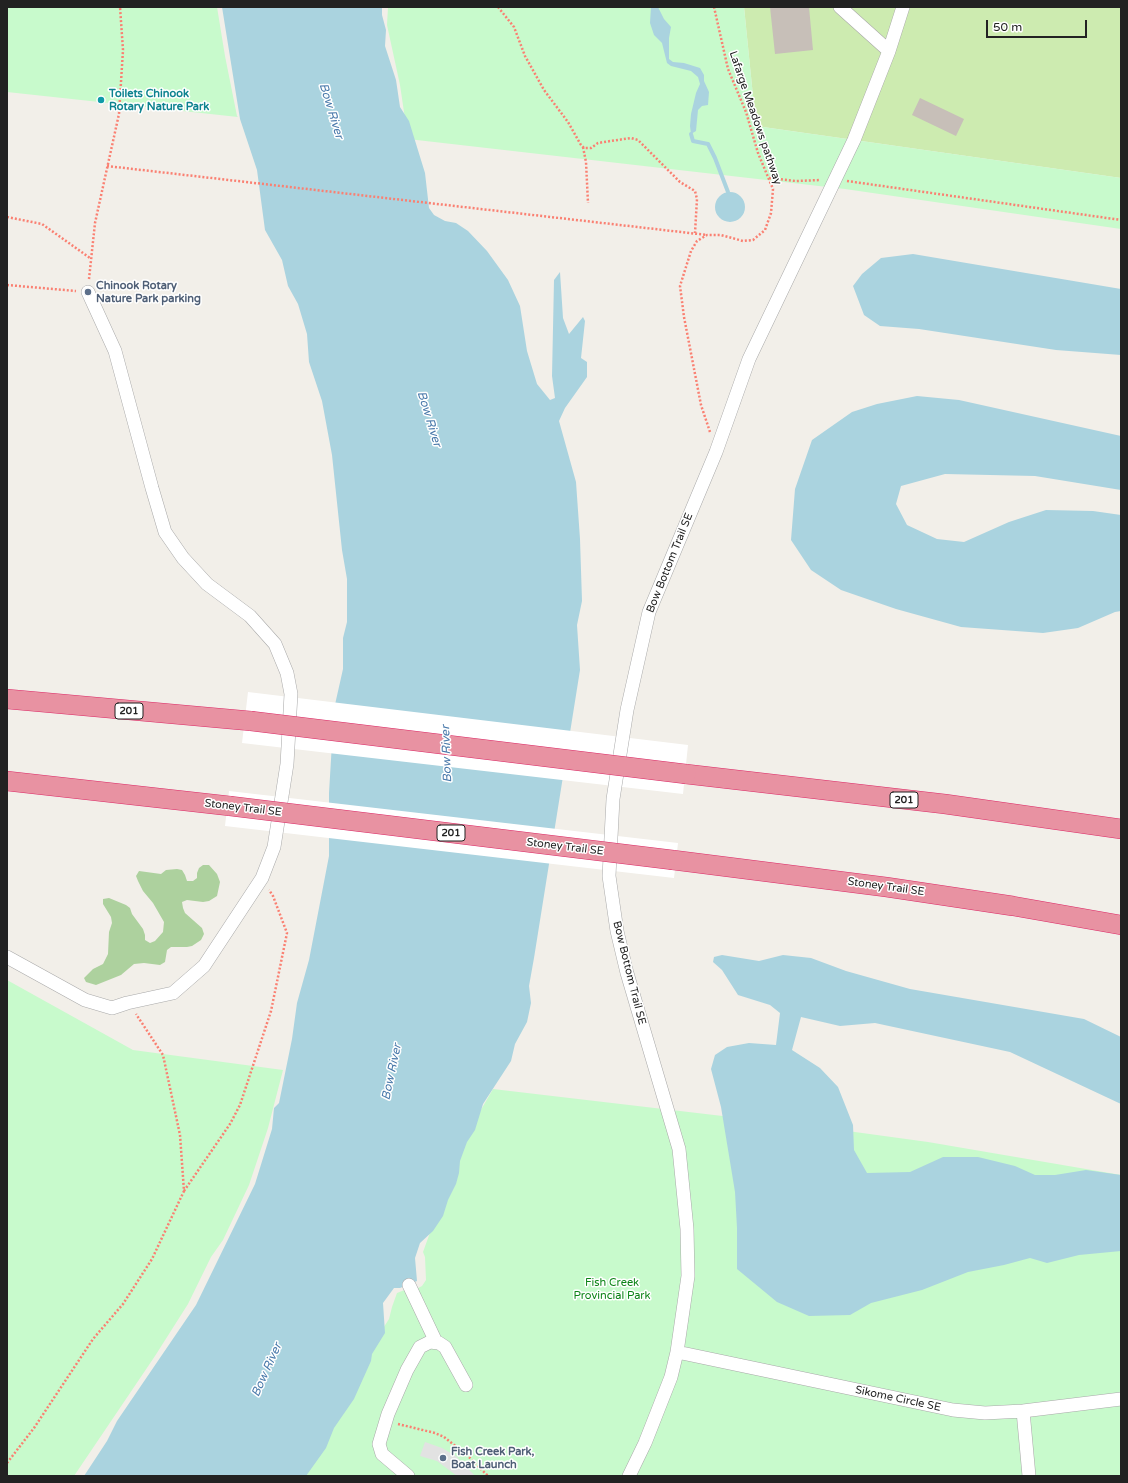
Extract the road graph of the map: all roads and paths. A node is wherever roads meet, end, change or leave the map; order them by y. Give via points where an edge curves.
1 (120, 7) edge
2 (498, 7) edge
3 (714, 7) edge
4 (840, 7) edge
5 (903, 7) edge
6 (889, 51) junction
7 (582, 146) junction
8 (107, 166) junction
9 (769, 178) junction
10 (836, 179) junction
11 (588, 203) dead end
12 (7, 217) edge
13 (1121, 220) edge
14 (695, 233) junction
15 (707, 235) junction
16 (91, 258) junction
17 (7, 285) edge
18 (88, 292) junction
19 (716, 452) junction
20 (7, 699) edge
21 (7, 781) edge
22 (1121, 829) edge
23 (262, 878) junction
24 (1121, 925) edge
25 (7, 957) edge
26 (127, 1003) junction
27 (184, 1191) junction
28 (409, 1285) dead end
29 (436, 1342) junction
30 (678, 1352) junction
31 (466, 1385) dead end
32 (1121, 1399) edge
33 (1023, 1411) junction
34 (386, 1420) junction
35 (7, 1463) edge
36 (408, 1476) edge
37 (488, 1476) edge
38 (629, 1476) edge
39 (1029, 1476) edge

1 - 8 path via 123,50 119,114
2 - 7 path via 514,27 525,56 544,90
3 - 9 path, Lafarge Meadows pathway via 728,69
4 - 6 street
5 - 6 street, Bow Bottom Trail SE
6 - 10 street, Bow Bottom Trail SE
7 - 11 path via 586,162
7 - 14 path via 591,148 598,143 631,138 638,140 680,182 695,191 698,198
8 - 14 path, Lafarge Meadows pathway
8 - 16 path via 94,223
9 - 10 path via 796,181
9 - 15 path, Lafarge Meadows pathway via 773,189 771,213 765,230 753,240 743,241 721,234
10 - 13 path
10 - 19 street, Bow Bottom Trail SE via 748,359
12 - 16 path via 42,224
14 - 15 path, Lafarge Meadows pathway
15 - 19 path via 697,241 691,251 680,286 701,405
16 - 18 path
17 - 18 path
18 - 23 street via 115,351 165,532 182,558 208,584 250,616 275,644 286,673 291,694 287,764 274,848
19 - 30 street, Bow Bottom Trail SE via 649,612 627,710 613,799 609,868 617,931 627,973 679,1149 688,1229 688,1276
20 - 22 highway, 201, bridge via 251,722 945,804
21 - 24 highway, Stoney Trail SE / 201, bridge via 886,886
23 - 26 street via 204,966 173,993
23 - 27 path via 273,896 287,934 271,1011 240,1105
25 - 26 street via 85,1000 112,1008
26 - 27 path via 164,1055 180,1135
27 - 35 path via 152,1259 123,1304 93,1339 34,1428
28 - 29 street
29 - 31 street via 445,1347
29 - 34 street via 420,1347 407,1370
30 - 33 street, Sikome Circle SE via 953,1410 985,1413
30 - 38 street, Bow Bottom Trail SE via 661,1404
32 - 33 street, Sikome Circle SE
33 - 39 street
34 - 36 street via 379,1444 380,1451
34 - 37 path via 444,1437

